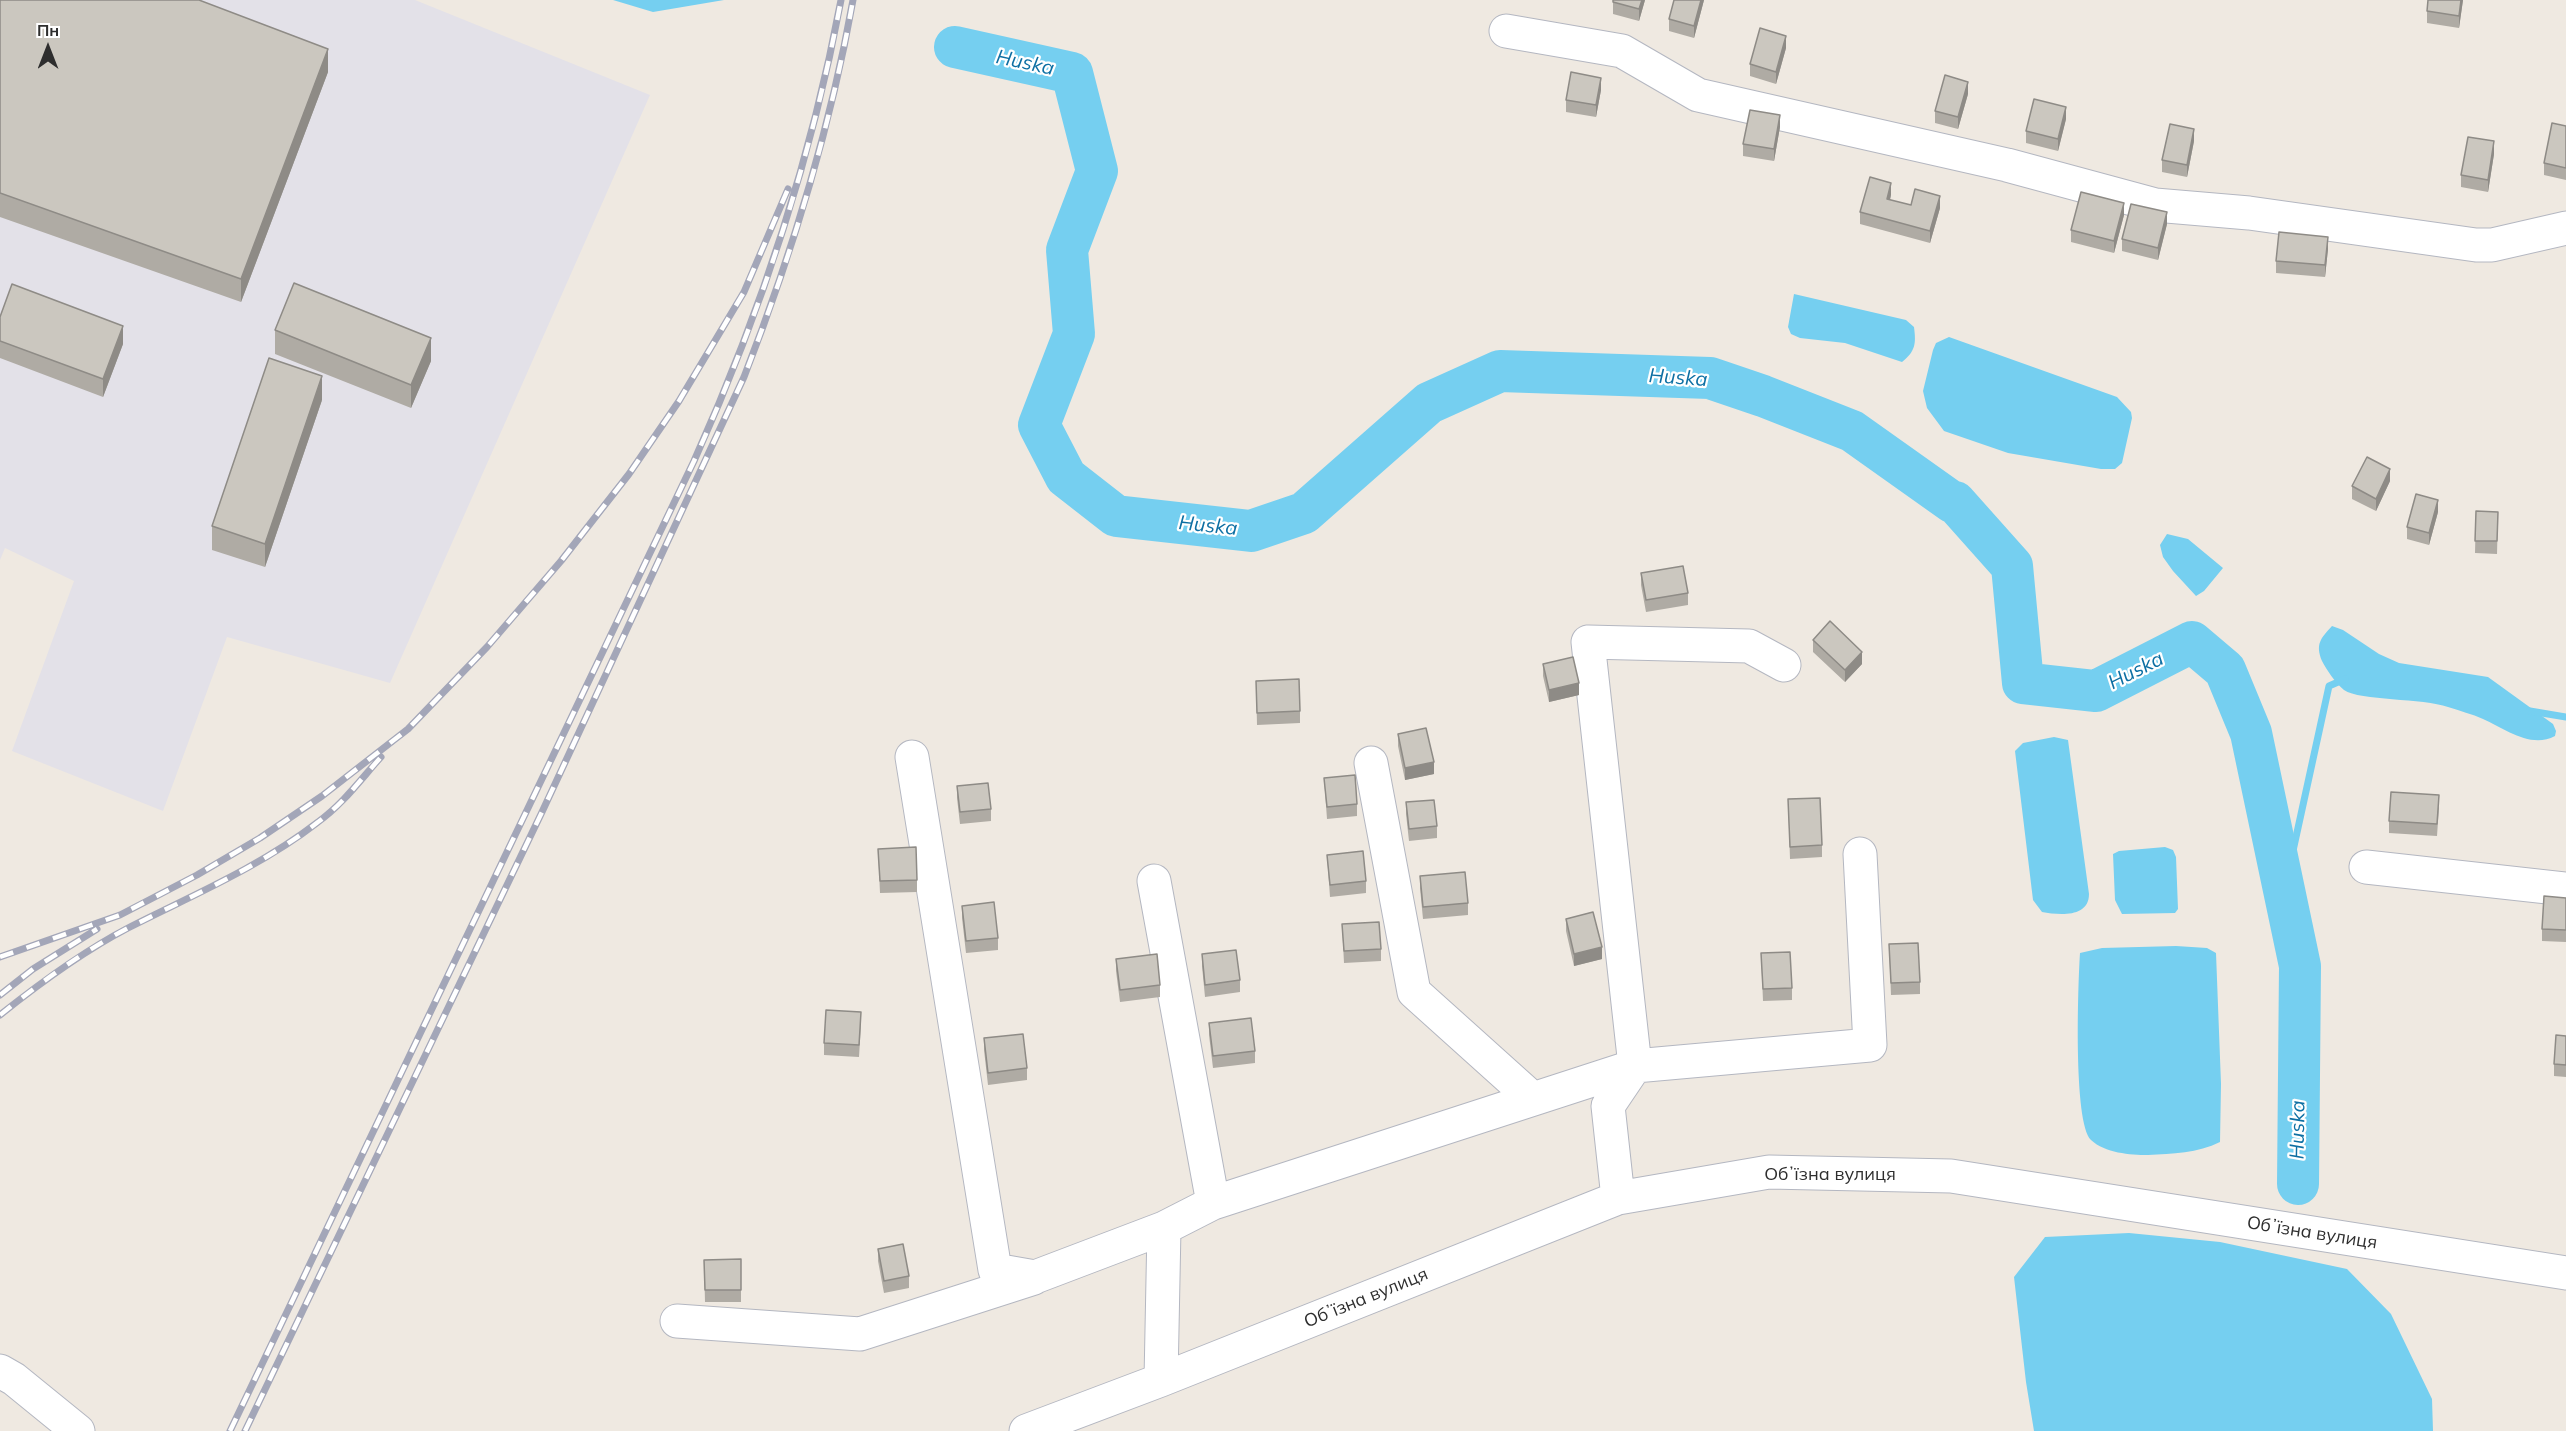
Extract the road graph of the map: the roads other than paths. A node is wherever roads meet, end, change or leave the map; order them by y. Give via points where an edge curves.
1 (1506, 32) dead end
2 (2566, 228) edge
3 (1785, 665) dead end
4 (912, 757) dead end
5 (1371, 763) dead end
6 (1860, 855) dead end
7 (2366, 867) dead end
8 (1154, 881) dead end
9 (2566, 889) edge
10 (1635, 1066) junction
11 (1533, 1099) junction
12 (1618, 1198) junction
13 (1213, 1203) junction
14 (1164, 1228) junction
15 (2566, 1273) edge
16 (1035, 1277) junction
17 (677, 1321) dead end
18 (0, 1371) edge
19 (1161, 1380) junction
20 (78, 1431) edge
21 (1026, 1431) edge

1 - 2 street via 1622,51 1698,95 2007,165 2155,205 2249,213 2475,245 2492,245
3 - 10 street via 1749,645 1588,642
4 - 16 street via 995,1270
5 - 11 street via 1414,992
6 - 10 street via 1870,1045
7 - 9 street
8 - 13 street
10 - 11 street
10 - 12 street via 1608,1106
11 - 13 street
12 - 15 street, Обʼїзна вулиця via 1769,1172 1951,1176
12 - 19 street, Обʼїзна вулиця
13 - 14 street
14 - 16 street
14 - 19 street
16 - 17 street via 860,1334
18 - 20 street
19 - 21 street, Обʼїзна вулиця

